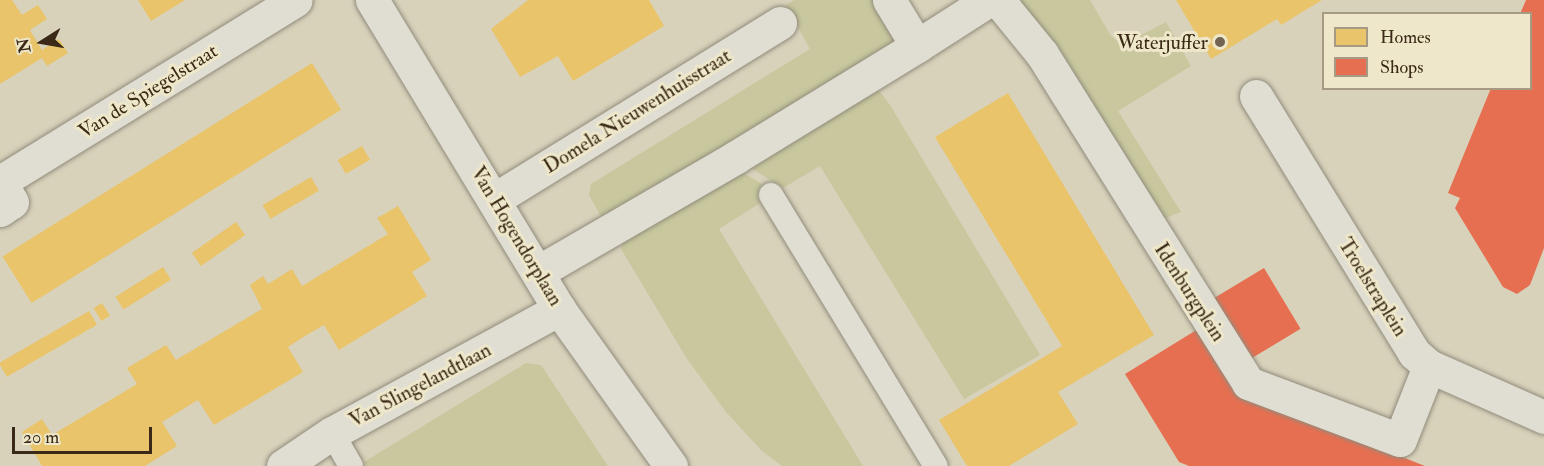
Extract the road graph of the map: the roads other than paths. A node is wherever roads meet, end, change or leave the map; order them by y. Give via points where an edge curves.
1 (296, 0) edge
2 (372, 0) edge
3 (889, 0) edge
4 (989, 0) edge
5 (998, 0) edge
6 (780, 23) dead end
7 (917, 45) junction
8 (1257, 96) dead end
9 (0, 182) edge
10 (771, 195) dead end
11 (495, 198) junction
12 (0, 210) edge
13 (538, 272) junction
14 (560, 309) junction
15 (1429, 366) junction
16 (1544, 417) edge
17 (332, 433) junction
18 (283, 466) edge
19 (351, 466) edge
20 (671, 466) edge
21 (936, 466) edge

1 - 9 street, Van de Spiegelstraat
2 - 11 street, Van Hogendorplaan
3 - 7 street
4 - 7 street
5 - 15 street, Idenburgplein via 1042,54 1248,383 1400,440
6 - 11 street, Domela Nieuwenhuisstraat
7 - 13 street via 736,157
8 - 15 street, Troelstraplein via 1414,353
9 - 12 street, Van de Spiegelstraat via 12,202
10 - 21 lane
11 - 13 street, Van Hogendorplaan
13 - 14 street, Van Hogendorplaan
14 - 17 street, Van Slingelandtlaan
14 - 20 street, Van Hogendorplaan
15 - 16 street, Troelstraplein
17 - 18 street, Van Slingelandtlaan
17 - 19 lane

